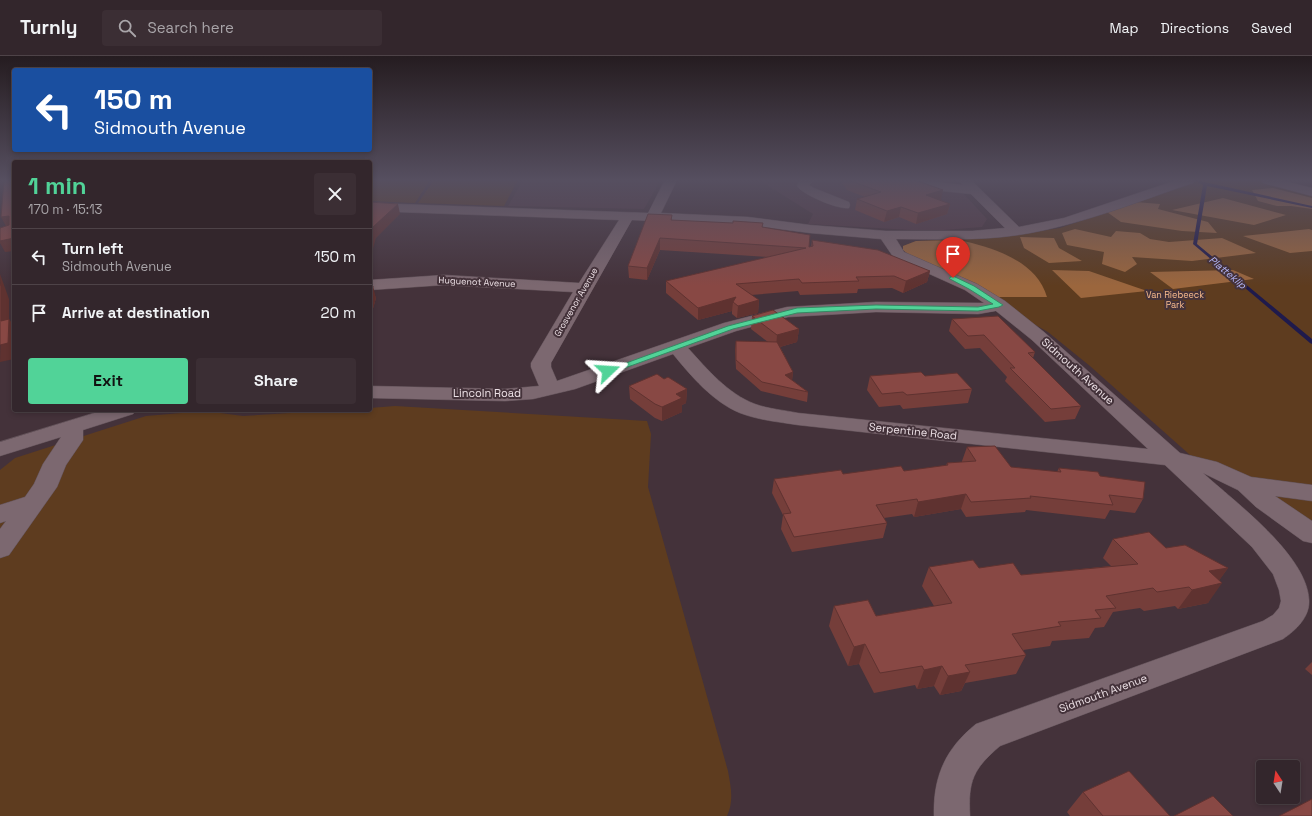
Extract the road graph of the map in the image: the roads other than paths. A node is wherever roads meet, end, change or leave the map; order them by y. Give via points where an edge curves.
1 (588, 215) edge
2 (1000, 215) edge
3 (1083, 215) edge
4 (627, 217) junction
5 (652, 217) joint
6 (1016, 231) junction
7 (890, 242) junction
8 (372, 285) edge
9 (584, 288) junction
10 (999, 305) junction
11 (676, 346) junction
12 (551, 390) junction
13 (372, 392) edge
14 (116, 412) edge
15 (80, 419) edge
16 (0, 449) edge
17 (1174, 459) junction
18 (1246, 484) junction
19 (1312, 493) edge
20 (33, 503) junction
21 (0, 514) edge
22 (1312, 534) edge
23 (0, 548) edge
24 (950, 816) edge

1 - 4 street
2 - 6 street
3 - 6 street
4 - 5 street
4 - 9 street, Grosvenor Avenue
5 - 7 street via 748,221 826,230 828,234 876,248
6 - 7 street
7 - 10 street, Sidmouth Avenue via 899,255 962,282
8 - 9 street, Huguenot Avenue via 444,280
9 - 12 street, Grosvenor Avenue via 541,363
10 - 11 street, Lincoln Road via 978,309 876,307 797,311 730,327
10 - 17 street, Sidmouth Avenue via 1038,336
11 - 12 street, Lincoln Road
11 - 17 street, Serpentine Road via 697,371 733,401 763,413 798,419
12 - 13 street, Lincoln Road via 505,395
14 - 15 street
15 - 16 street
15 - 20 street via 72,440
17 - 18 street, Serpentine Road via 1209,467
17 - 24 street, Sidmouth Avenue via 1261,540 1282,565 1294,595 1292,615 1273,630 988,735 975,745 962,762 955,777
18 - 19 street
18 - 22 street via 1265,501
20 - 21 street
20 - 23 street

